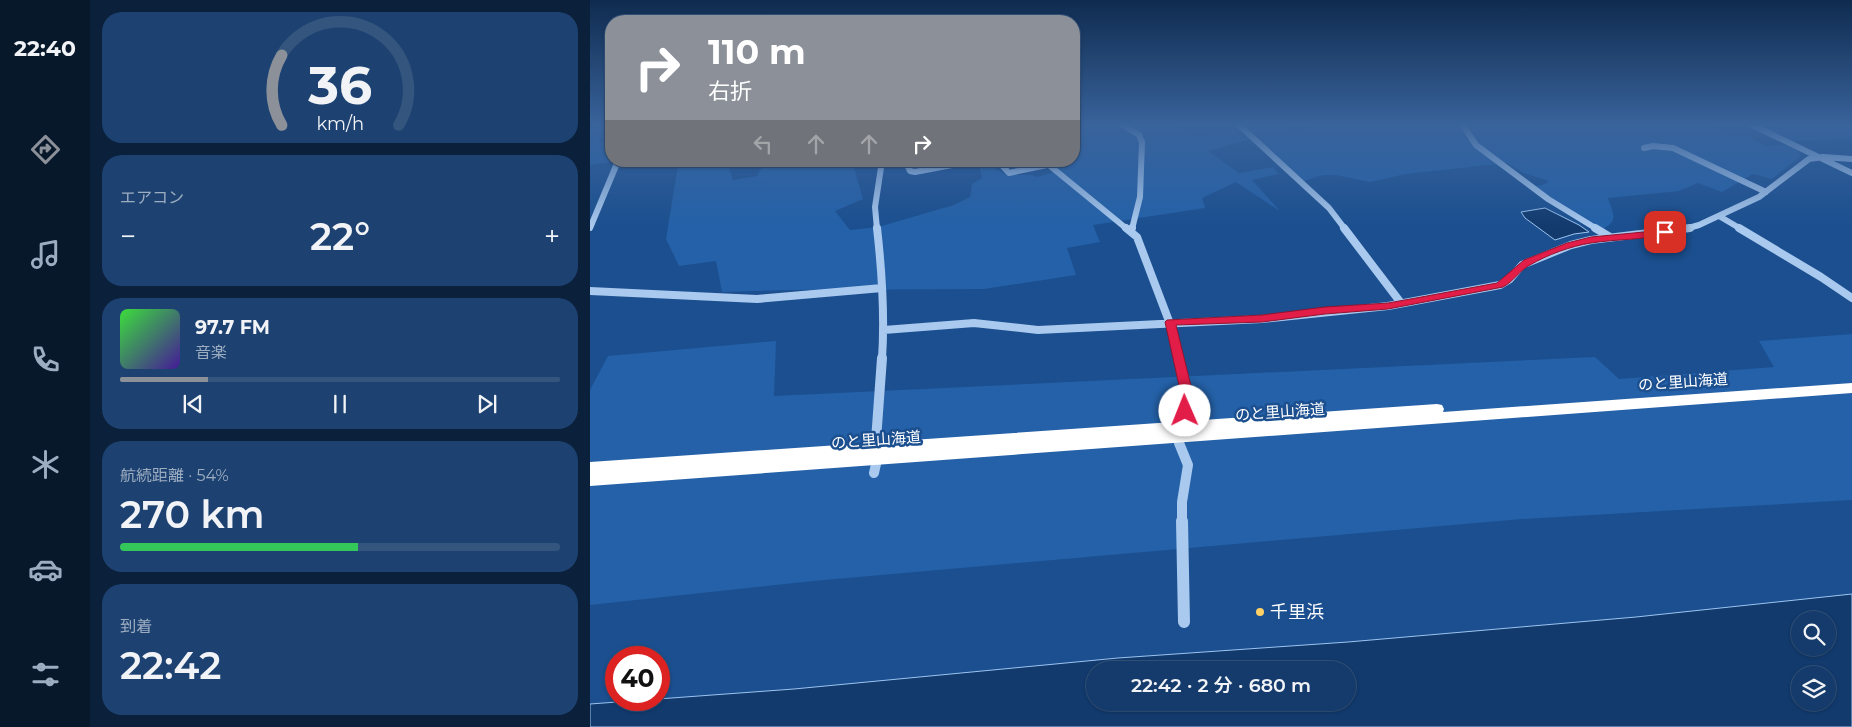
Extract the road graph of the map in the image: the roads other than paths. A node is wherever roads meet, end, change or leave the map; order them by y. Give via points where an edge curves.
1 (1141, 159) edge
2 (1276, 159) edge
3 (1495, 159) edge
4 (1696, 159) edge
5 (1815, 159) edge
6 (1820, 159) edge
7 (615, 167) edge
8 (881, 167) edge
9 (908, 167) edge
10 (941, 167) edge
11 (1004, 167) edge
12 (1031, 167) edge
13 (1051, 167) edge
14 (1852, 174) edge
15 (1766, 192) junction
16 (1719, 216) junction
17 (590, 228) edge
18 (1131, 231) junction
19 (1610, 238) junction
20 (882, 288) junction
21 (590, 291) edge
22 (1852, 298) edge
23 (1401, 303) junction
24 (1170, 322) junction
25 (884, 330) junction
26 (1852, 380) edge
27 (1852, 388) edge
28 (1182, 420) dead end
29 (876, 440) dead end
30 (1179, 443) dead end
31 (590, 468) edge
32 (590, 478) edge
33 (1184, 622) dead end

1 - 18 street via 1140,197
2 - 23 street via 1329,208
3 - 19 street via 1548,199
4 - 15 street
5 - 15 street via 1802,163
6 - 14 street
7 - 17 street
8 - 20 street via 875,206
9 - 10 street via 915,172
11 - 12 street via 1009,173
13 - 18 street
15 - 16 street
16 - 19 street via 1682,230
16 - 22 street
18 - 24 street via 1137,237
19 - 23 street via 1571,245 1528,262 1500,285
20 - 21 street via 757,299
20 - 25 street
23 - 24 street via 1262,319
24 - 25 street via 1038,330 974,323
24 - 28 street via 1186,390
25 - 29 street
26 - 31 highway, のと里山海道
27 - 32 highway, のと里山海道
30 - 33 street via 1187,463 1182,496

